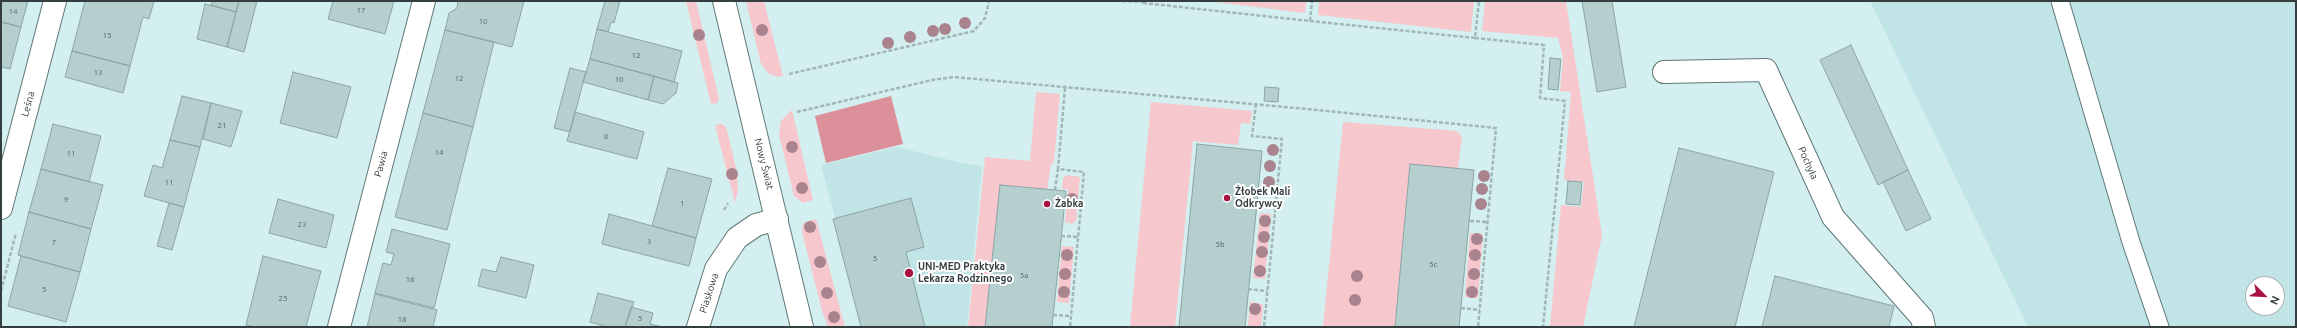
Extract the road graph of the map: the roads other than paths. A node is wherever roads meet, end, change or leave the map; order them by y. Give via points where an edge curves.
1 (55, 1) edge
2 (424, 1) edge
3 (724, 1) edge
4 (2060, 1) edge
5 (1664, 72) dead end
6 (1, 208) edge
7 (777, 219) junction
8 (338, 327) edge
9 (698, 327) edge
10 (802, 327) edge
11 (1924, 327) edge
12 (2160, 327) edge

1 - 6 street, Leśna
2 - 8 street, Pawia
3 - 7 street, Nowy Świat
4 - 12 lane via 2130,242
5 - 11 street, Pochyła via 1766,70 1833,217 1922,318
7 - 9 street, Piaskowa via 756,226 737,238 716,269
7 - 10 street, Nowy Świat

